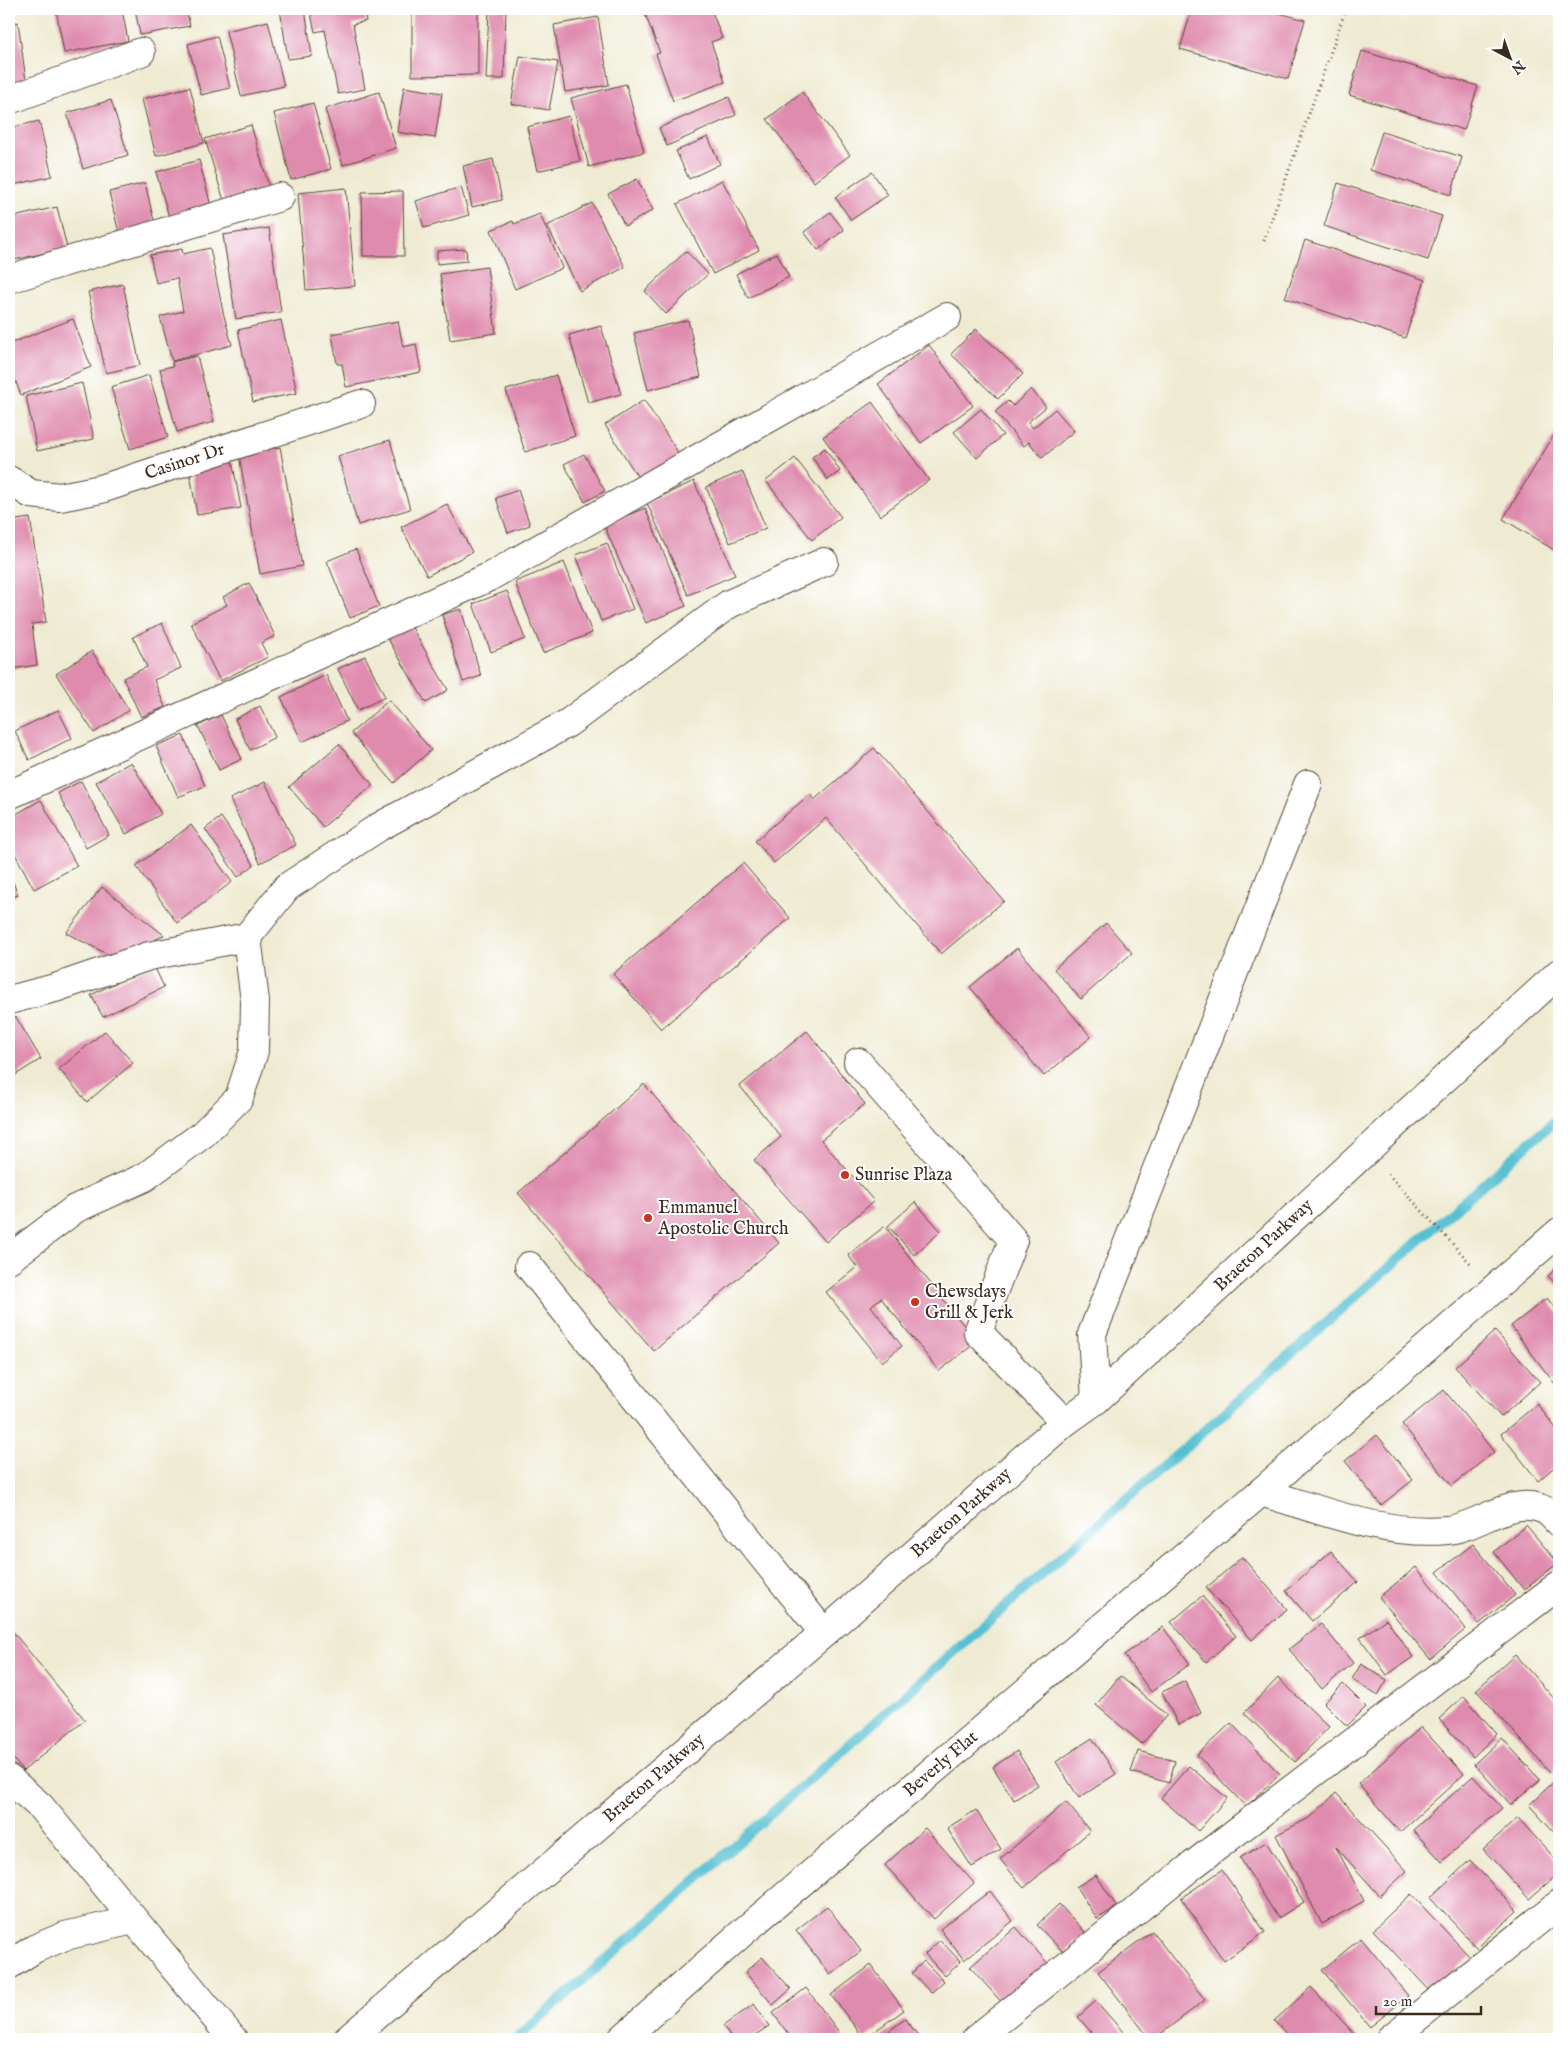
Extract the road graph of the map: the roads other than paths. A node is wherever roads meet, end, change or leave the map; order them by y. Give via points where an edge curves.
1 (141, 52) dead end
2 (9, 100) edge
3 (280, 197) dead end
4 (9, 279) edge
5 (947, 317) dead end
6 (361, 404) dead end
7 (9, 480) edge
8 (824, 562) dead end
9 (1308, 784) dead end
10 (9, 795) edge
11 (248, 937) junction
12 (1559, 972) edge
13 (9, 1000) edge
14 (858, 1062) dead end
15 (1559, 1232) edge
16 (9, 1259) edge
17 (529, 1266) dead end
18 (1096, 1400) junction
19 (1065, 1422) junction
20 (1261, 1492) junction
21 (1559, 1523) edge
22 (1559, 1585) edge
23 (824, 1633) junction
24 (9, 1780) edge
25 (1559, 1904) edge
26 (133, 1920) junction
27 (9, 1965) edge
28 (232, 2039) edge
29 (348, 2039) edge
30 (622, 2039) edge
31 (976, 2039) edge
32 (1390, 2039) edge

1 - 2 street
3 - 4 street
5 - 10 street via 489,577
6 - 7 street, Casinor Dr via 101,489 60,497 31,494
8 - 11 street via 729,604 568,724 379,827 287,887
9 - 18 street via 1092,1334
11 - 13 street via 149,956
11 - 16 street via 255,1001 254,1050 238,1098 203,1134 145,1177 75,1209
12 - 18 street, Braeton Parkway
14 - 19 street via 1012,1240 978,1332
15 - 20 street, Beverly Flat
17 - 23 street
18 - 19 street, Braeton Parkway
19 - 23 street, Braeton Parkway
20 - 21 street via 1373,1526 1449,1530 1513,1506 1545,1510
20 - 30 street, Beverly Flat via 743,1932
22 - 31 street via 1200,1860
23 - 29 street, Braeton Parkway
24 - 26 street via 40,1806
25 - 32 street
26 - 27 street via 65,1936 34,1949
26 - 28 street

